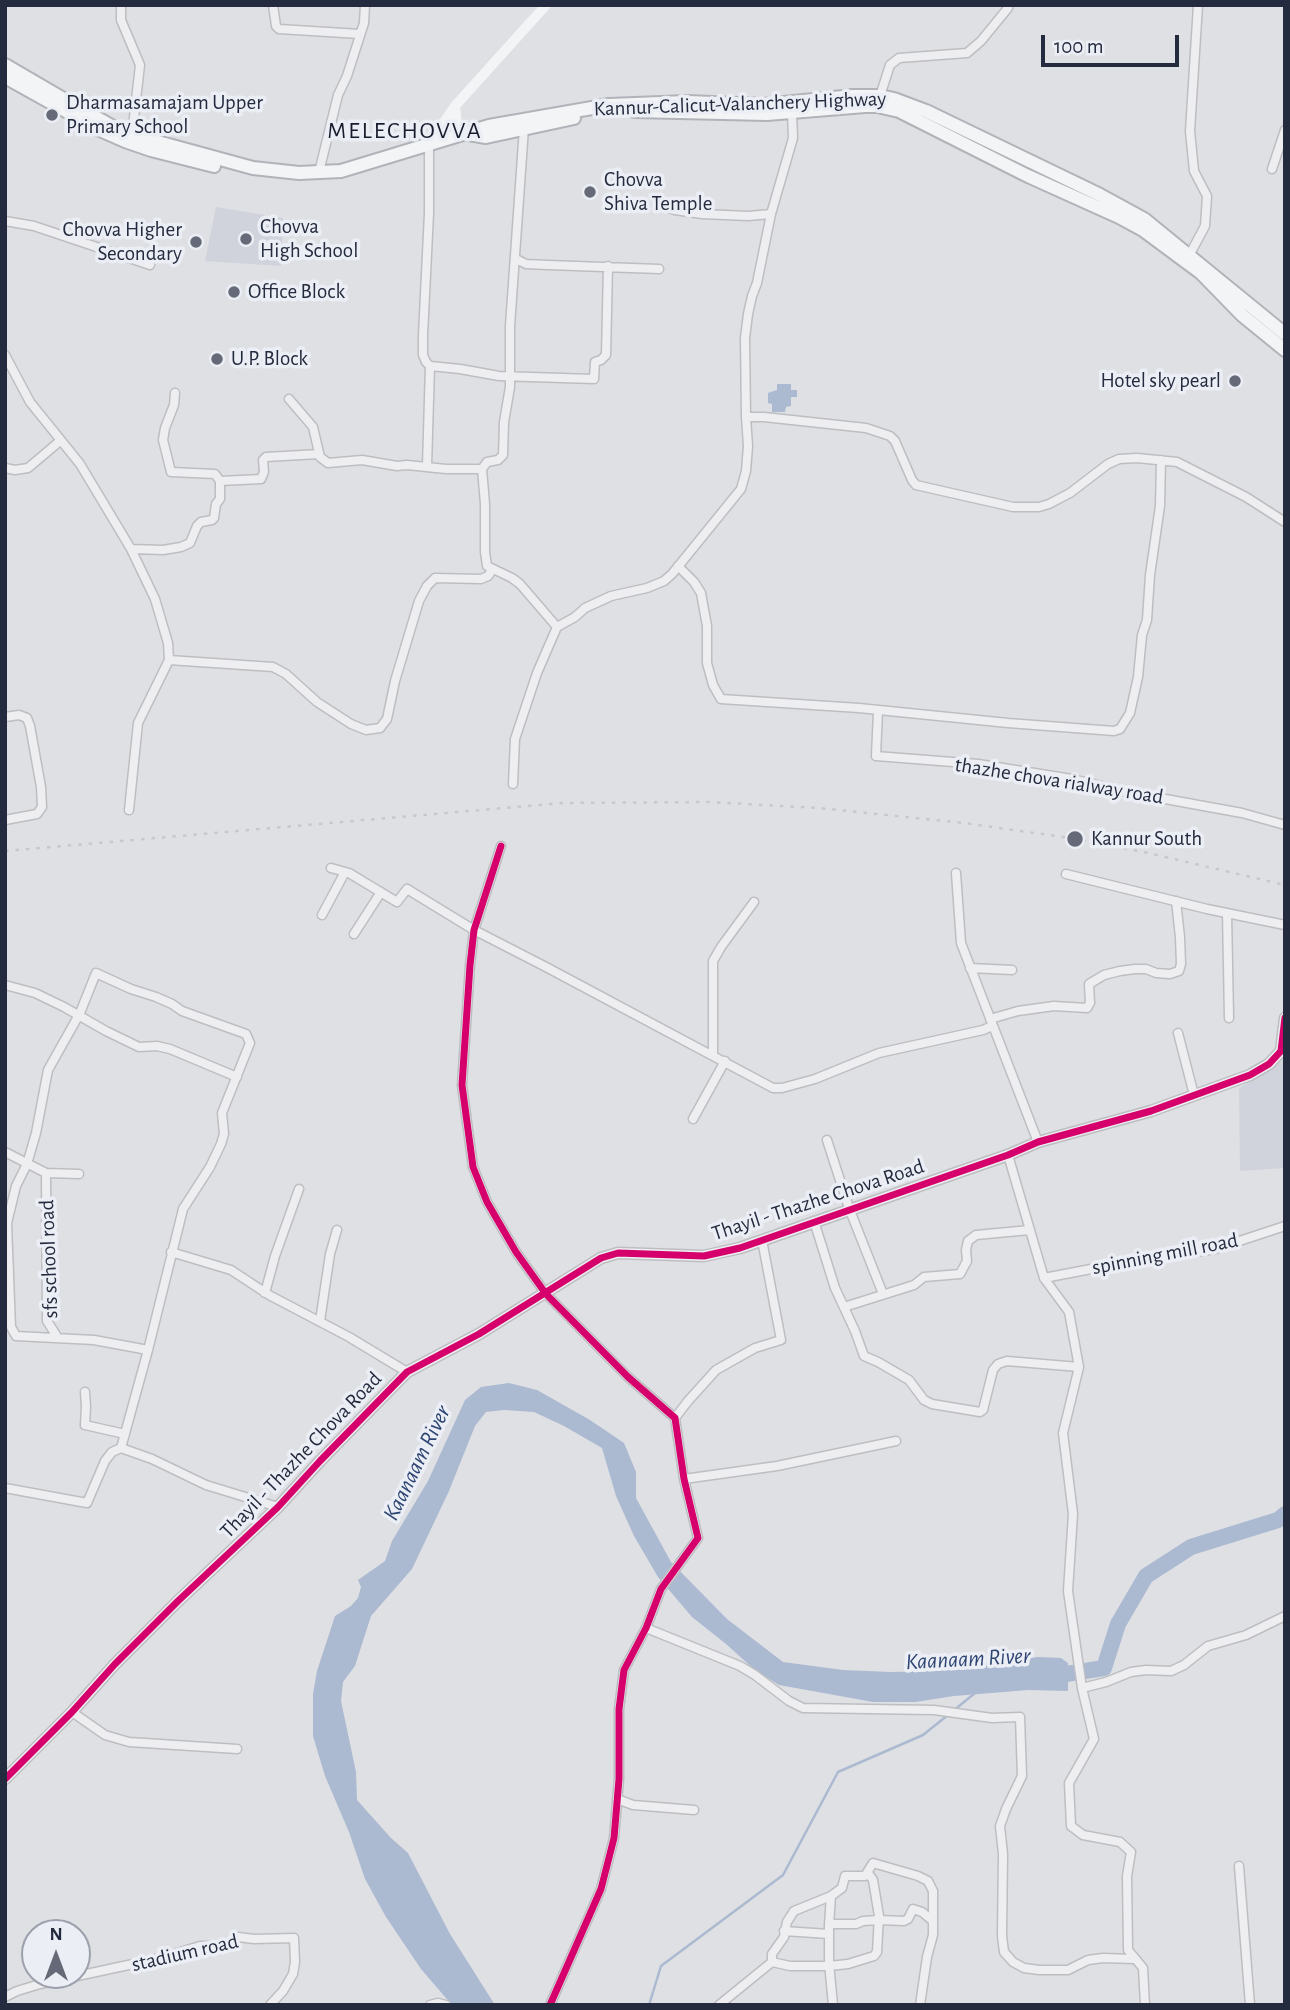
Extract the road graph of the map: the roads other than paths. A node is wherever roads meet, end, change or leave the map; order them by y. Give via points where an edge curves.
1 (121, 5) edge
2 (273, 5) edge
3 (365, 5) edge
4 (546, 5) edge
5 (1009, 5) edge
6 (1198, 5) edge
7 (359, 34) junction
8 (5, 65) edge
9 (5, 77) edge
10 (880, 96) junction
11 (455, 106) junction
12 (791, 108) junction
13 (525, 123) junction
14 (1285, 130) edge
15 (465, 134) junction
16 (132, 135) junction
17 (429, 144) junction
18 (253, 168) junction
19 (1272, 169) dead end
20 (319, 172) junction
21 (663, 206) dead end
22 (771, 214) junction
23 (5, 221) edge
24 (1190, 254) junction
25 (516, 259) junction
26 (150, 265) dead end
27 (608, 266) junction
28 (659, 269) dead end
29 (1285, 334) edge
30 (1285, 350) edge
31 (5, 355) edge
32 (430, 366) junction
33 (509, 376) junction
34 (175, 393) dead end
35 (289, 399) dead end
36 (746, 417) junction
37 (60, 441) junction
38 (319, 454) junction
39 (1161, 460) junction
40 (427, 466) junction
41 (5, 468) edge
42 (482, 469) junction
43 (220, 481) junction
44 (1285, 522) edge
45 (131, 549) junction
46 (678, 566) junction
47 (492, 570) junction
48 (557, 627) junction
49 (169, 660) junction
50 (878, 711) junction
51 (5, 717) edge
52 (513, 784) dead end
53 (129, 810) dead end
54 (5, 820) edge
55 (1285, 825) edge
56 (501, 846) dead end
57 (331, 868) dead end
58 (345, 872) junction
59 (956, 873) dead end
60 (1066, 874) dead end
61 (381, 892) junction
62 (1176, 901) junction
63 (754, 902) dead end
64 (1227, 913) junction
65 (322, 915) dead end
66 (1285, 925) edge
67 (474, 930) junction
68 (354, 934) dead end
69 (970, 968) junction
70 (1012, 970) dead end
71 (5, 985) edge
72 (79, 1016) junction
73 (1285, 1017) edge
74 (1229, 1018) dead end
75 (991, 1022) junction
76 (1178, 1033) dead end
77 (713, 1055) junction
78 (725, 1061) junction
79 (237, 1077) junction
80 (1194, 1095) junction
81 (693, 1119) dead end
82 (827, 1140) dead end
83 (1038, 1142) junction
84 (5, 1152) edge
85 (1008, 1155) junction
86 (27, 1164) junction
87 (46, 1173) junction
88 (79, 1174) dead end
89 (299, 1189) dead end
90 (849, 1208) junction
91 (814, 1221) junction
92 (1282, 1227) edge
93 (337, 1230) dead end
94 (1030, 1230) junction
95 (1285, 1237) edge
96 (762, 1240) junction
97 (172, 1252) junction
98 (1044, 1278) junction
99 (265, 1293) junction
100 (546, 1294) junction
101 (883, 1294) junction
102 (844, 1307) junction
103 (320, 1321) junction
104 (58, 1338) junction
105 (148, 1350) junction
106 (1079, 1367) junction
107 (407, 1372) junction
108 (85, 1392) dead end
109 (675, 1418) junction
110 (125, 1434) junction
111 (896, 1441) dead end
112 (121, 1448) junction
113 (684, 1479) junction
114 (5, 1488) edge
115 (278, 1507) junction
116 (1285, 1615) edge
117 (646, 1628) junction
118 (1082, 1688) junction
119 (72, 1712) junction
120 (237, 1749) dead end
121 (5, 1779) edge
122 (617, 1799) junction
123 (694, 1810) dead end
124 (1239, 1866) dead end
125 (868, 1873) junction
126 (831, 1896) junction
127 (879, 1920) junction
128 (933, 1921) junction
129 (829, 1924) junction
130 (784, 1931) junction
131 (830, 1934) junction
132 (1135, 1959) junction
133 (772, 1962) junction
134 (829, 1966) junction
135 (5, 1997) edge
136 (722, 2003) edge
137 (270, 2005) edge
138 (430, 2005) edge
139 (446, 2005) edge
140 (550, 2005) edge
141 (832, 2005) edge
142 (920, 2005) edge
143 (1145, 2005) edge
144 (1250, 2005) edge

1 - 16 street via 121,20 140,65
2 - 7 street via 279,29
3 - 7 street
4 - 11 main road
5 - 10 street via 967,53 899,58 886,72
6 - 24 street via 1191,131 1194,171 1207,196 1205,226
7 - 20 street
8 - 16 highway, Kannur-Calicut-Valanchery Highway
9 - 18 highway, Kannur-Calicut-Valanchery Highway via 125,141 229,170
10 - 12 highway, Kannur-Calicut-Valanchery Highway via 853,96
10 - 24 highway, Kannur-Calicut-Valanchery Highway via 926,111 1100,195 1144,219
11 - 15 main road via 457,126
11 - 17 main road
12 - 13 highway, Kannur-Calicut-Valanchery Highway via 687,102 610,105
12 - 22 street via 793,138
12 - 30 highway, Kannur-Calicut-Valanchery Highway via 877,106 899,111 1119,216 1200,274
13 - 15 highway, Kannur-Calicut-Valanchery Highway via 489,126
13 - 25 street
14 - 19 street
15 - 17 highway, Kannur-Calicut-Valanchery Highway
16 - 18 highway, Kannur-Calicut-Valanchery Highway
17 - 20 highway, Kannur-Calicut-Valanchery Highway via 341,171
17 - 32 street via 423,355
18 - 20 highway, Kannur-Calicut-Valanchery Highway
21 - 22 street via 702,214
22 - 36 street via 745,338
23 - 26 street via 34,226
24 - 29 highway, Kannur-Calicut-Valanchery Highway
25 - 27 street via 526,264
25 - 33 street
27 - 28 street
27 - 33 street via 606,355 595,362 594,379
31 - 37 street via 30,402
32 - 33 street
32 - 40 street
33 - 42 street via 503,456
34 - 43 street via 163,440 171,472 211,473
35 - 38 street via 313,427
36 - 39 street via 866,428 890,436 916,485 1013,507 1049,504 1119,459
36 - 46 street via 748,446 741,489
37 - 41 street via 28,468
37 - 45 street via 80,464
38 - 40 street via 328,463 362,460
38 - 43 street via 266,457 261,479
39 - 44 street via 1198,471
39 - 50 street via 1147,620 1130,713 1120,729
40 - 42 street
42 - 47 street via 485,560
43 - 45 street via 214,518 201,522 190,543 163,550
45 - 49 street via 155,599
46 - 48 street via 664,581 611,596
46 - 50 street via 701,593 707,663 721,699
47 - 48 street via 520,584
47 - 49 street via 481,579 435,578 426,586 387,719 380,728 366,730 351,724 273,667
48 - 52 street via 518,730
49 - 53 street via 138,723
50 - 55 street, thazhe chova rialway road via 876,756 978,764 1072,779
51 - 54 street via 27,718 42,807 37,814
56 - 67 street
57 - 58 street
58 - 61 street
58 - 65 street
59 - 69 street via 961,943
60 - 62 street
61 - 67 street via 397,902 407,889
61 - 68 street
62 - 64 street
62 - 75 street via 1179,971 1156,974 1146,969 1104,975 1089,984 1087,1008 1018,1011
63 - 77 street via 713,961
64 - 66 street
64 - 74 street
67 - 77 street
67 - 100 street via 462,1085 472,1167 516,1252
69 - 70 street
69 - 75 street
71 - 72 street via 34,993
72 - 79 street via 139,1046 170,1049
72 - 79 street via 96,973 246,1034 250,1043
72 - 86 street via 48,1070
73 - 80 street, Thayil - Thazhe Chova Road via 1281,1051 1269,1064 1250,1076
75 - 78 street via 983,1030 878,1052 782,1088 773,1088
75 - 83 street
76 - 80 street
77 - 78 street
78 - 81 street
79 - 97 street via 222,1113 221,1144 183,1209
80 - 83 street, Thayil - Thazhe Chova Road
82 - 90 street
83 - 85 street, Thayil - Thazhe Chova Road
84 - 86 street
85 - 90 street, Thayil - Thazhe Chova Road
85 - 94 street
86 - 87 street
86 - 104 street via 7,1223 11,1327 16,1336
87 - 88 street
87 - 104 street, sfs school road via 47,1321
89 - 99 street
90 - 91 street, Thayil - Thazhe Chova Road
90 - 101 street
91 - 96 street, Thayil - Thazhe Chova Road
91 - 102 street
92 - 95 street
92 - 98 street, spinning mill road via 1216,1249
93 - 103 street
94 - 98 street
94 - 101 street via 976,1235 968,1241 967,1261 960,1274 924,1277 914,1285
96 - 100 street, Thayil - Thazhe Chova Road via 704,1256 618,1253 601,1258
96 - 109 street via 781,1340 755,1348 716,1370
97 - 99 street via 231,1270
97 - 105 street
98 - 106 street via 1069,1311
99 - 103 street
100 - 107 street, Thayil - Thazhe Chova Road
100 - 109 street
101 - 102 street
102 - 106 street via 864,1356 909,1380 932,1404 980,1412 993,1370 1007,1361
103 - 107 street
104 - 105 street, sfs school road
105 - 110 street
106 - 118 street via 1063,1433 1073,1514 1068,1591
107 - 115 street, Thayil - Thazhe Chova Road
108 - 110 street via 85,1425
109 - 113 street
110 - 112 street
111 - 113 street via 777,1466
112 - 114 street via 105,1461 87,1503
112 - 115 street via 206,1485
113 - 117 street via 698,1538 661,1589
115 - 119 street, Thayil - Thazhe Chova Road via 124,1655
116 - 118 street via 1246,1635 1208,1646 1171,1671 1131,1672
117 - 122 street via 624,1670
117 - 132 street via 740,1666 803,1708 1020,1717 1023,1776 1000,1826 1004,1952 1024,1968 1039,1970 1068,1970 1103,1958
118 - 132 street via 1094,1739 1069,1783 1071,1826 1083,1835 1120,1842 1131,1852 1128,1951
119 - 120 street via 105,1735 129,1742
119 - 121 street, Thayil - Thazhe Chova Road
122 - 123 street via 633,1805
122 - 140 street via 614,1838 601,1889
124 - 144 street
125 - 126 street via 845,1876 842,1888
125 - 127 street
125 - 128 street via 873,1863 928,1881 933,1891
126 - 129 street
126 - 130 street via 794,1911
127 - 128 street via 904,1921 913,1909
127 - 129 street
127 - 134 street via 874,1956
128 - 142 street
129 - 131 street
130 - 131 street
130 - 133 street
131 - 134 street
132 - 143 street via 1143,1968
133 - 134 street
133 - 136 street
134 - 141 street
135 - 137 street, stadium road via 40,1984 200,1946 228,1946 238,1937 293,1938 293,1974
138 - 139 street

